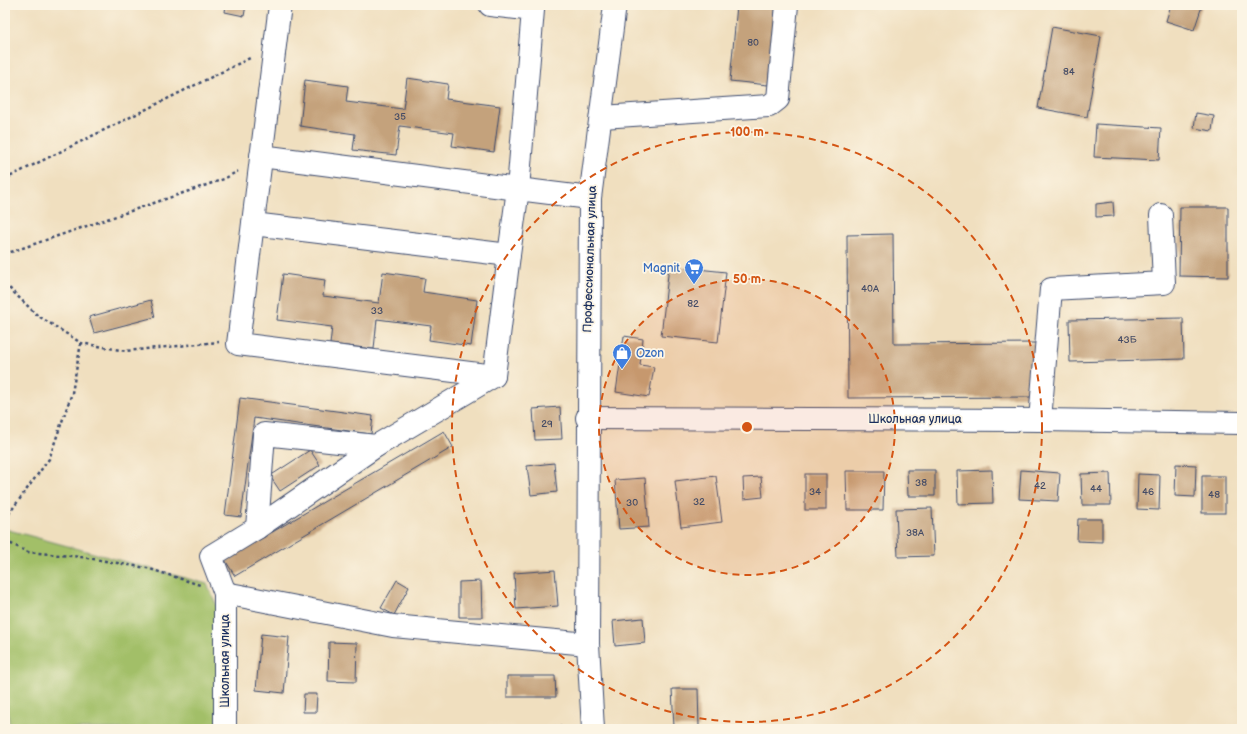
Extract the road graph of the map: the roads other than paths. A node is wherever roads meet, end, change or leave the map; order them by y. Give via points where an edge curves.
1 (280, 5) edge
2 (490, 5) edge
3 (615, 5) edge
4 (787, 5) edge
5 (602, 117) junction
6 (261, 156) junction
7 (518, 189) junction
8 (590, 198) junction
9 (1161, 215) dead end
10 (253, 224) junction
11 (509, 255) junction
12 (494, 376) junction
13 (587, 418) junction
14 (1040, 420) junction
15 (1242, 423) edge
16 (376, 446) junction
17 (257, 528) junction
18 (225, 593) junction
19 (588, 645) junction
20 (225, 729) edge
21 (593, 729) edge

1 - 6 street
2 - 7 street via 533,10
3 - 5 street, Профессиональная улица
4 - 5 street via 778,99 769,106
5 - 8 street, Профессиональная улица
6 - 7 street
6 - 10 street
7 - 8 street
7 - 11 street
8 - 13 street, Профессиональная улица
9 - 14 street via 1164,283 1051,289
10 - 11 street
10 - 12 street via 238,344
11 - 12 street
12 - 16 street
13 - 14 street, Школьная улица
13 - 19 street, Профессиональная улица
14 - 15 street, Школьная улица
16 - 17 street
16 - 17 street via 264,434
17 - 18 street via 210,556
18 - 19 street via 393,626
18 - 20 street, Школьная улица
19 - 21 street

